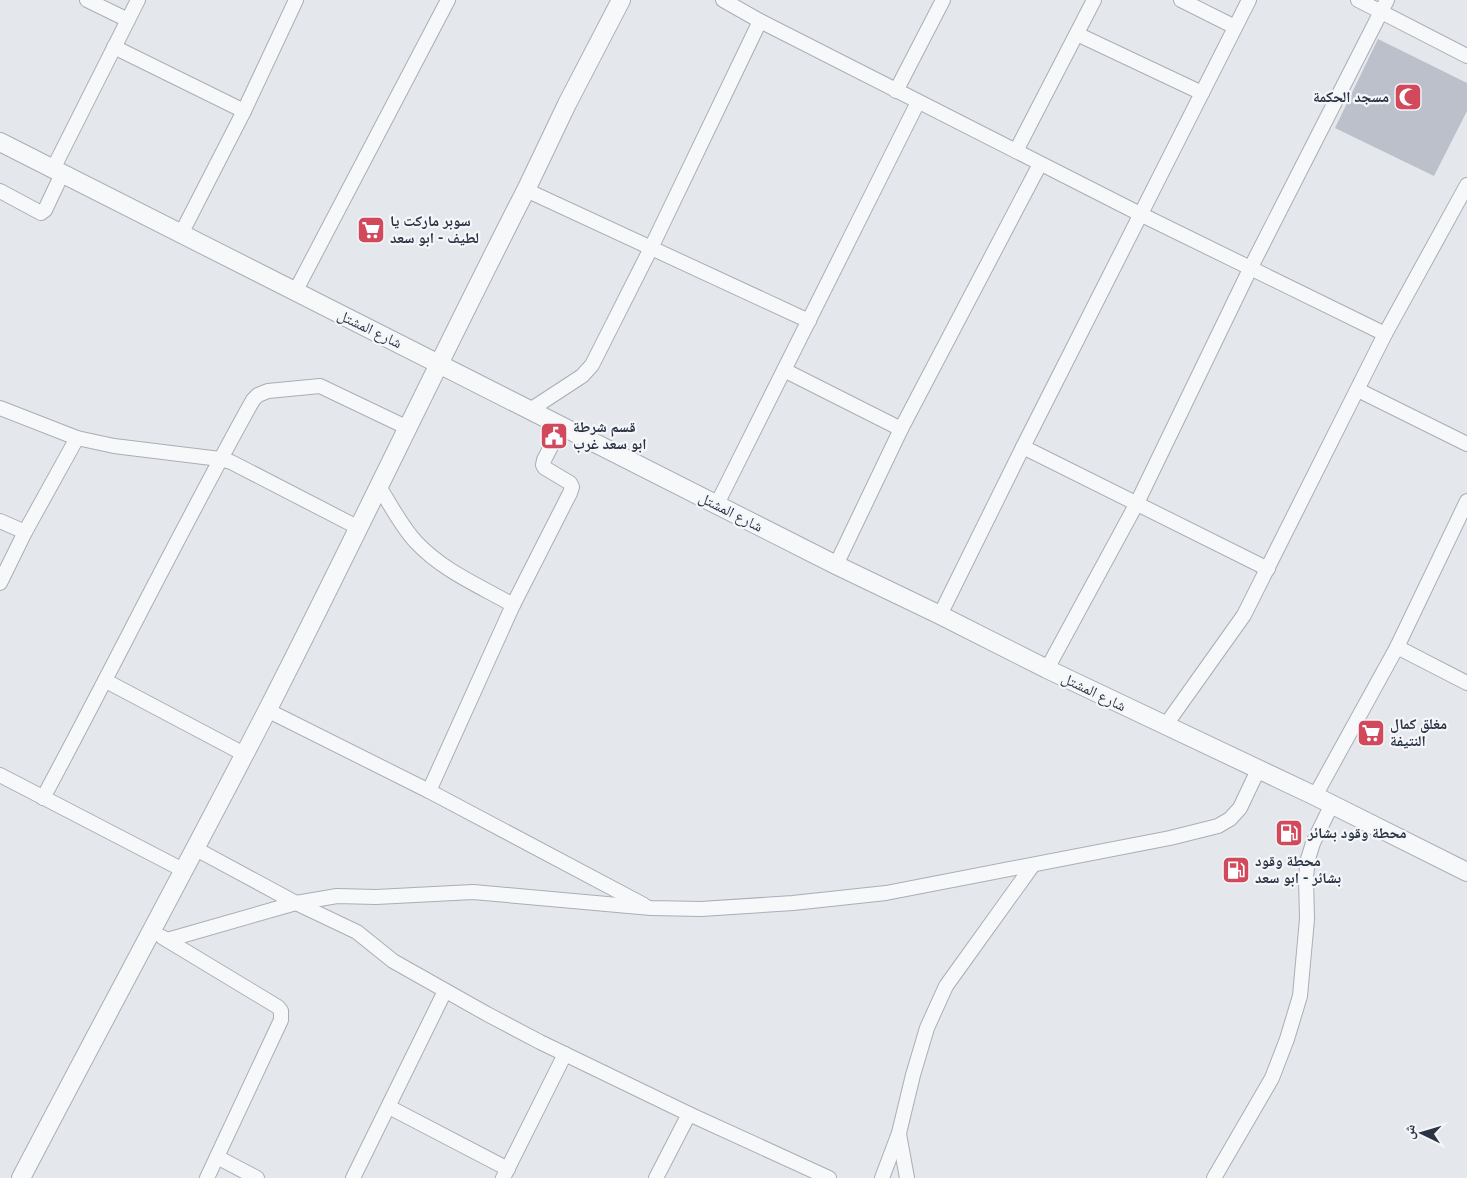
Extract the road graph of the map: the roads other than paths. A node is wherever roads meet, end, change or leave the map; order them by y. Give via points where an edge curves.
1 (87, 0) edge
2 (138, 0) edge
3 (296, 0) edge
4 (448, 0) edge
5 (621, 0) edge
6 (723, 0) edge
7 (943, 0) edge
8 (1094, 0) edge
9 (1181, 0) edge
10 (1249, 0) edge
11 (1358, 0) edge
12 (1384, 6) edge
13 (128, 20) junction
14 (760, 22) junction
15 (1235, 27) junction
16 (1077, 34) junction
17 (114, 47) junction
18 (1467, 56) edge
19 (896, 90) junction
20 (1202, 93) junction
21 (918, 102) junction
22 (244, 111) junction
23 (0, 142) edge
24 (1016, 151) junction
25 (1040, 164) junction
26 (58, 172) junction
27 (1467, 185) edge
28 (526, 190) junction
29 (0, 191) edge
30 (1140, 214) junction
31 (181, 234) junction
32 (651, 248) junction
33 (1251, 267) junction
34 (295, 292) junction
35 (809, 321) junction
36 (1385, 334) junction
37 (439, 363) junction
38 (784, 370) junction
39 (1358, 390) junction
40 (0, 408) edge
41 (530, 410) junction
42 (562, 425) junction
43 (408, 428) junction
44 (901, 429) junction
45 (77, 438) junction
46 (1467, 444) edge
47 (1023, 447) junction
48 (220, 459) junction
49 (379, 487) junction
50 (1467, 501) edge
51 (1137, 503) junction
52 (717, 504) junction
53 (0, 521) edge
54 (358, 528) junction
55 (25, 532) junction
56 (836, 565) junction
57 (1268, 569) junction
58 (0, 583) edge
59 (513, 606) junction
60 (940, 615) junction
61 (1396, 647) junction
62 (1047, 670) junction
63 (106, 681) junction
64 (1467, 683) edge
65 (267, 710) junction
66 (1165, 726) junction
67 (244, 754) junction
68 (1258, 770) junction
69 (0, 775) edge
70 (429, 792) junction
71 (1315, 796) junction
72 (43, 798) junction
73 (1332, 804) junction
74 (196, 849) junction
75 (1033, 864) junction
76 (184, 871) junction
77 (1467, 872) edge
78 (296, 903) junction
79 (651, 908) junction
80 (152, 930) junction
81 (167, 940) junction
82 (445, 991) junction
83 (565, 1054) junction
84 (389, 1106) junction
85 (689, 1114) junction
86 (899, 1133) junction
87 (217, 1157) junction
88 (505, 1174) edge
89 (21, 1178) edge
90 (207, 1178) edge
91 (257, 1178) edge
92 (353, 1178) edge
93 (656, 1178) edge
94 (829, 1178) edge
95 (882, 1178) edge
96 (907, 1178) edge
97 (1214, 1178) edge

1 - 13 street
2 - 13 street
3 - 22 street
4 - 34 street
5 - 28 street
6 - 14 street
7 - 19 street
8 - 16 street
9 - 15 street
10 - 15 street
11 - 12 street
12 - 18 street
12 - 33 street
13 - 17 street
14 - 19 street
14 - 32 street
15 - 20 street
16 - 20 street
16 - 24 street
17 - 22 street
17 - 26 street
19 - 21 street
20 - 30 street
21 - 24 street
21 - 35 street
22 - 31 street
23 - 26 street, شارع المشتل
24 - 25 street
25 - 30 street
25 - 44 street
26 - 29 street via 45,210 41,213
26 - 31 street, شارع المشتل
27 - 36 street
28 - 32 street
28 - 37 street
30 - 33 street
30 - 47 street
31 - 34 street, شارع المشتل
32 - 35 street
32 - 41 street via 592,365 582,376
33 - 36 street
33 - 51 street
34 - 37 street, شارع المشتل
35 - 38 street
36 - 39 street
37 - 41 street, شارع المشتل
37 - 43 street
38 - 44 street
38 - 52 street
39 - 46 street
39 - 57 street
40 - 45 street
41 - 42 street, شارع المشتل
42 - 52 street, شارع المشتل
42 - 59 street via 543,465 570,483 572,488
43 - 48 street via 320,386 268,391 252,400
43 - 49 street
44 - 56 street
45 - 48 street via 114,446
45 - 55 street
47 - 51 street
47 - 60 street
48 - 54 street
48 - 63 street
49 - 54 street
49 - 59 street via 415,541 428,554 444,567
50 - 61 street
51 - 57 street
51 - 62 street
52 - 56 street, شارع المشتل
53 - 55 street
54 - 65 street
55 - 58 street
56 - 60 street, شارع المشتل
57 - 66 street via 1244,615
59 - 70 street
60 - 62 street, شارع المشتل
61 - 64 street
61 - 71 street
62 - 66 street, شارع المشتل
63 - 67 street
63 - 72 street
65 - 67 street
65 - 70 street
66 - 68 street, شارع المشتل
67 - 74 street
68 - 71 street, شارع المشتل
68 - 75 street via 1240,808 1218,826
69 - 72 street
70 - 79 street
71 - 73 street, شارع المشتل
72 - 76 street
73 - 77 street, شارع المشتل
73 - 97 street via 1308,859 1300,996 1287,1039 1272,1078
74 - 76 street
74 - 78 street
75 - 79 street via 886,893 701,909
75 - 86 street via 946,986 927,1028
76 - 80 street
78 - 79 street via 337,896 473,892
78 - 81 street
78 - 82 street via 357,932 393,961
80 - 81 street
80 - 89 street
81 - 87 street via 281,1011 281,1020
82 - 83 street
82 - 84 street
83 - 85 street
83 - 88 street
84 - 88 street
84 - 92 street
85 - 93 street
85 - 94 street
86 - 95 street
86 - 96 street
87 - 90 street
87 - 91 street

